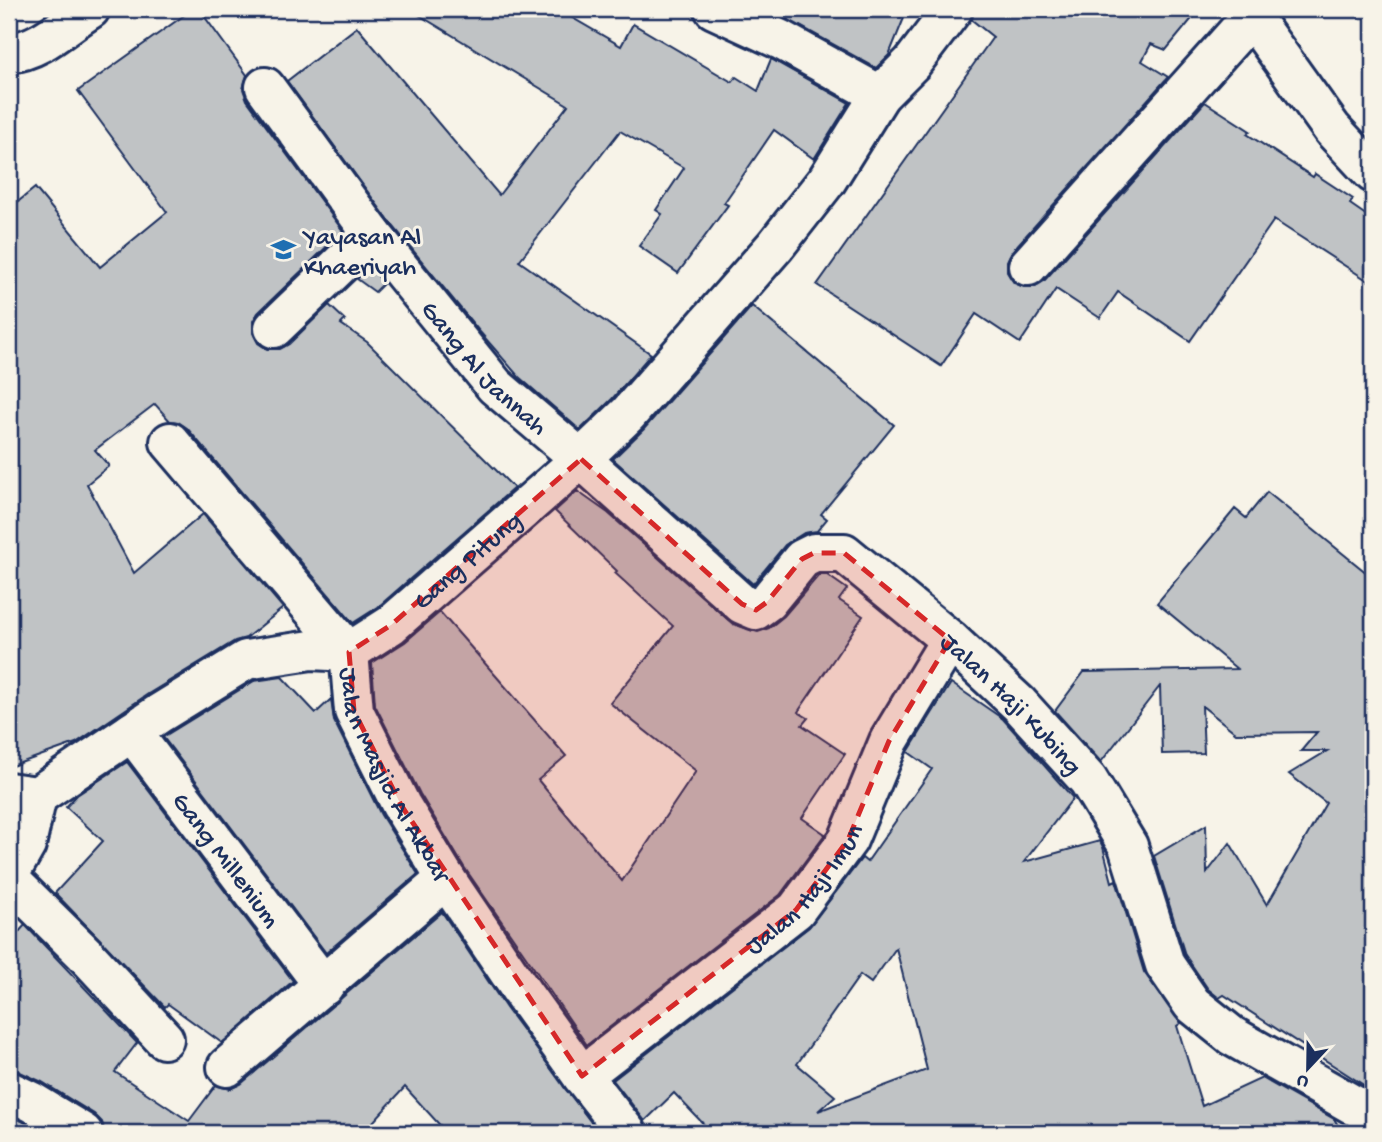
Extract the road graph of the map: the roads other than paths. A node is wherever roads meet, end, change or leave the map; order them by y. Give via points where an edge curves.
1 (90, 9) edge
2 (714, 9) edge
3 (953, 9) edge
4 (1249, 12) edge
5 (9, 53) edge
6 (265, 86) dead end
7 (880, 95) junction
8 (1373, 173) edge
9 (372, 234) junction
10 (1028, 266) dead end
11 (274, 328) dead end
12 (170, 442) dead end
13 (581, 459) junction
14 (950, 640) junction
15 (349, 652) junction
16 (132, 732) junction
17 (23, 794) edge
18 (9, 877) edge
19 (446, 879) junction
20 (324, 986) junction
21 (164, 1039) dead end
22 (227, 1067) dead end
23 (582, 1076) junction
24 (9, 1091) edge
25 (1373, 1116) edge
26 (83, 1133) edge
27 (627, 1133) edge

1 - 5 street via 44,41 23,52
2 - 7 street
3 - 7 street, Gang Pitung via 912,63
4 - 8 street via 1332,129
4 - 10 street
6 - 9 street, Gang Al Jannah
7 - 13 street, Gang Pitung via 827,180 776,245 628,414
9 - 11 street
9 - 13 street, Gang Al Jannah via 495,386
12 - 15 street
13 - 14 street, Jalan Haji Kubing via 742,604 756,610 802,559 814,553 844,553
13 - 15 street, Gang Pitung via 391,625
14 - 23 street, Jalan Haji Imun via 889,741 848,840 796,910
14 - 25 street, Jalan Haji Kubing via 1019,704 1088,780 1128,846 1165,965 1192,1004 1232,1035
15 - 16 street, Jalan Masjid Al Akbar via 311,650 246,660
15 - 19 street, Jalan Masjid Al Akbar via 354,711 401,805
16 - 17 street, Jalan Masjid Al Akbar
16 - 20 street, Gang Millenium
17 - 18 street via 26,845
18 - 21 street
19 - 20 street
19 - 23 street, Jalan Masjid Al Akbar
20 - 22 street
23 - 27 street, Jalan Masjid Al Akbar
24 - 26 street

